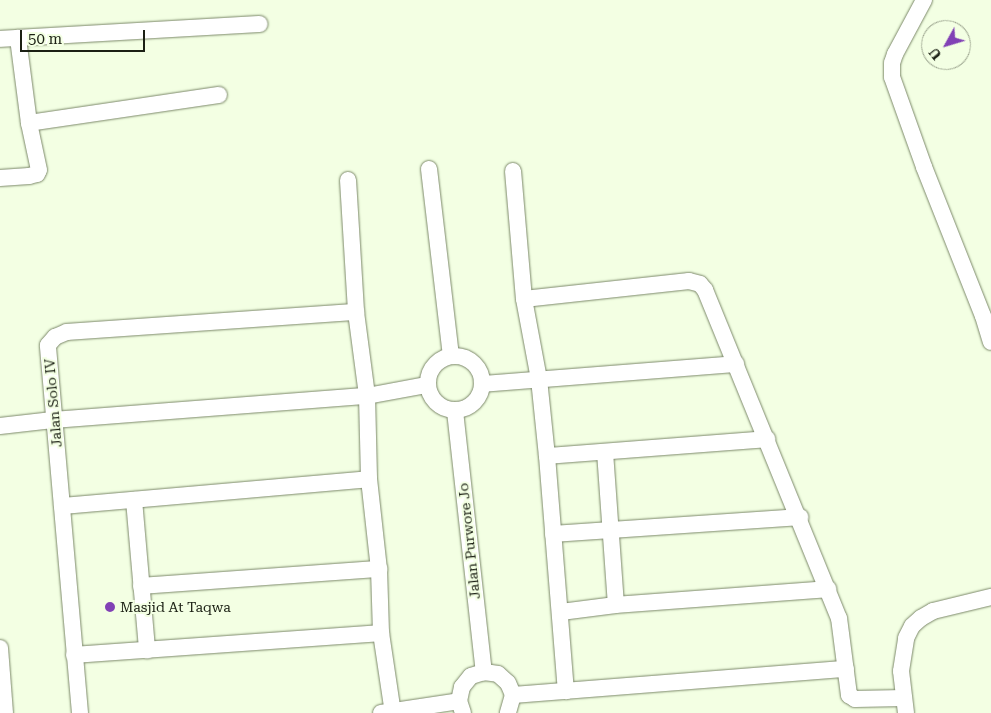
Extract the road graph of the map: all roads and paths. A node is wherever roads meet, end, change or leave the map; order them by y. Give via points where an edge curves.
1 (924, 0) edge
2 (260, 24) dead end
3 (18, 38) junction
4 (0, 39) edge
5 (219, 95) dead end
6 (29, 123) junction
7 (429, 169) dead end
8 (513, 171) dead end
9 (0, 178) edge
10 (348, 180) dead end
11 (524, 299) junction
12 (356, 312) junction
13 (991, 342) edge
14 (451, 356) junction
15 (736, 364) junction
16 (539, 379) junction
17 (482, 384) junction
18 (427, 385) junction
19 (367, 396) junction
20 (455, 411) junction
21 (53, 420) junction
22 (0, 426) edge
23 (766, 439) junction
24 (605, 452) junction
25 (547, 456) junction
26 (369, 479) junction
27 (134, 500) junction
28 (62, 506) junction
29 (800, 517) junction
30 (611, 530) junction
31 (552, 534) junction
32 (379, 569) junction
33 (140, 586) junction
34 (828, 589) junction
35 (991, 597) edge
36 (616, 605) junction
37 (561, 612) junction
38 (381, 633) junction
39 (0, 648) edge
40 (147, 650) junction
41 (74, 655) junction
42 (846, 669) junction
43 (484, 672) junction
44 (566, 691) junction
45 (513, 696) junction
46 (905, 706) edge
47 (461, 707) edge
48 (6, 713) edge
49 (80, 713) edge
50 (389, 713) edge
51 (508, 713) edge

1 - 13 street via 895,54 892,77
2 - 3 street
3 - 4 street
3 - 6 street
5 - 6 street
6 - 9 street via 39,172
7 - 14 street
8 - 11 street
10 - 12 street
11 - 15 street via 695,282 705,290
11 - 16 street
12 - 19 street
12 - 21 street, Jalan Solo IV via 61,334 48,345
14 - 17 street via 467,358 478,369
14 - 18 street via 438,361 430,372
15 - 16 street
15 - 23 street
16 - 17 street
16 - 25 street
17 - 20 street via 478,398 468,407
18 - 19 street
18 - 20 street via 436,403
19 - 21 street
19 - 26 street
20 - 43 street, Jalan Purwore Jo
21 - 22 street
21 - 28 street, Jalan Solo IV
23 - 24 street
23 - 29 street
24 - 25 street
24 - 30 street
25 - 31 street
26 - 27 street
26 - 32 street
27 - 28 street
27 - 33 street
28 - 41 street, Jalan Solo IV
29 - 30 street
29 - 34 street
30 - 31 street
30 - 36 street
31 - 37 street
32 - 33 street
32 - 38 street
33 - 40 street
34 - 36 street
34 - 42 street via 839,618
35 - 46 street via 932,612 912,626 906,638 901,672
36 - 37 street
37 - 44 street
38 - 40 street
38 - 50 street
39 - 48 street
40 - 41 street
41 - 49 street, Jalan Solo IV
42 - 44 street
42 - 46 street via 851,698
43 - 45 street via 503,678
43 - 47 street via 471,676 462,687
44 - 45 street
45 - 51 street
47 - 50 street

